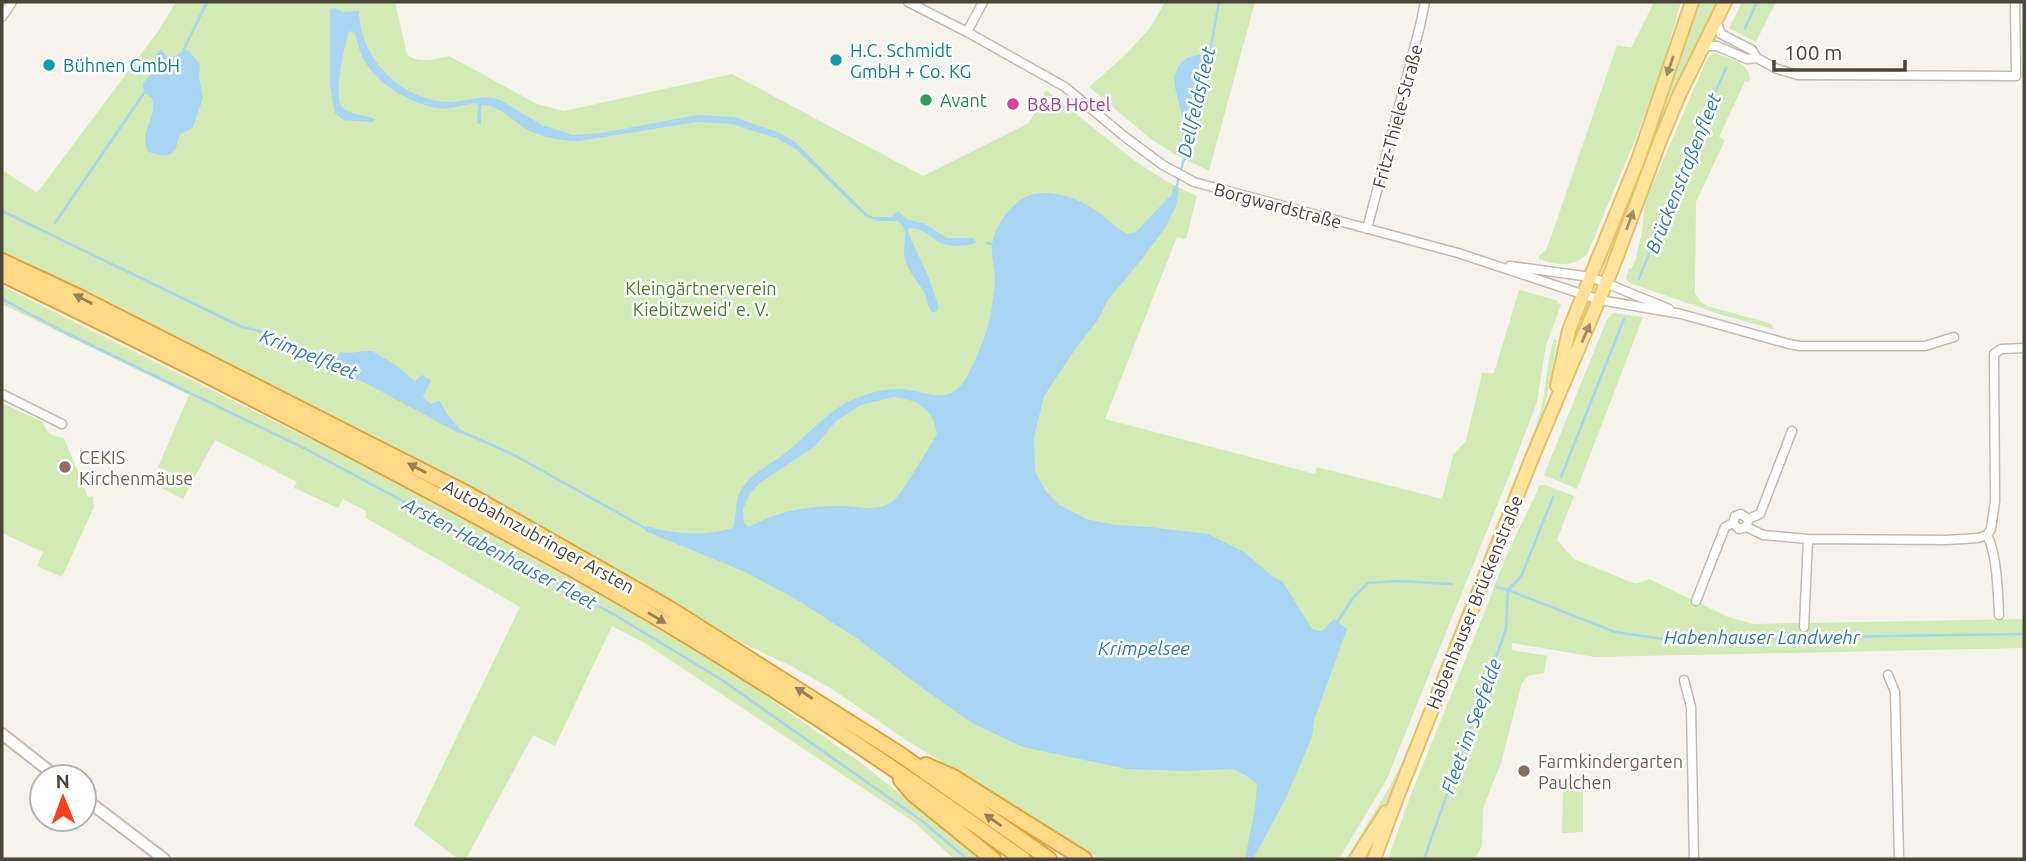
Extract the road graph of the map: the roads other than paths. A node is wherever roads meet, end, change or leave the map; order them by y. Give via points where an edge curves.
1 (12, 2) edge
2 (908, 2) edge
3 (983, 2) edge
4 (1424, 2) edge
5 (1692, 2) edge
6 (1725, 2) edge
7 (2015, 2) edge
8 (2, 17) edge
9 (1716, 20) junction
10 (967, 32) junction
11 (1703, 46) junction
12 (1757, 58) junction
13 (1367, 229) junction
14 (2, 261) edge
15 (1486, 263) junction
16 (2, 274) edge
17 (1591, 277) junction
18 (1606, 284) junction
19 (1584, 294) junction
20 (1600, 300) junction
21 (1681, 314) junction
22 (1954, 337) dead end
23 (2024, 348) edge
24 (2, 394) edge
25 (1552, 410) junction
26 (62, 424) dead end
27 (1792, 431) dead end
28 (1747, 523) junction
29 (1987, 535) junction
30 (1808, 539) junction
31 (1696, 601) dead end
32 (1999, 615) dead end
33 (1804, 627) dead end
34 (1888, 675) dead end
35 (1684, 680) dead end
36 (2, 734) edge
37 (898, 753) junction
38 (39, 763) edge
39 (887, 763) junction
40 (1398, 794) junction
41 (98, 808) edge
42 (164, 859) edge
43 (993, 859) edge
44 (1023, 859) edge
45 (1049, 859) edge
46 (1084, 859) edge
47 (1356, 859) edge
48 (1374, 859) edge
49 (1694, 859) edge
50 (1899, 859) edge

1 - 8 street
2 - 10 street, Borgwardstraße
3 - 10 street
4 - 13 street, Fritz-Thiele-Straße
5 -> 17 main road, Habenhauser Brückenstraße via 1638,160
6 - 9 main road, Habenhauser Brückenstraße
7 - 12 street via 2016,76 1798,75
9 - 11 main road, Habenhauser Brückenstraße
9 - 12 street via 1721,34 1752,50
10 - 13 street, Borgwardstraße via 1065,87 1125,137 1193,181
11 - 12 street
18 -> 11 main road, Habenhauser Brückenstraße via 1660,141
13 - 15 street, Borgwardstraße
37 -> 14 highway, Autobahnzubringer Arsten via 667,607 466,493
15 - 17 street, Borgwardstraße
15 - 19 street, Borgwardstraße
16 -> 39 highway, Autobahnzubringer Arsten via 353,450 611,590
17 - 18 street
17 - 19 main road, Habenhauser Brückenstraße
18 - 20 main road, Habenhauser Brückenstraße
18 - 21 street
19 - 20 street
19 - 25 main road, Habenhauser Brückenstraße via 1569,330
20 - 21 street
25 -> 20 main road, Habenhauser Brückenstraße
21 - 22 street via 1800,346 1925,346
23 - 29 street via 2001,349 1994,354 1996,500
24 - 26 street
25 - 40 main road, Habenhauser Brückenstraße
27 - 28 street via 1759,514
28 - 30 street via 1763,535
28 - 31 street via 1745,515 1738,514 1726,527
29 - 30 street via 1947,541
29 - 32 street via 1997,578
30 - 33 street
34 - 50 street via 1895,691
35 - 49 street via 1690,707
36 - 38 street
45 -> 37 highway, Autobahnzubringer Arsten
37 - 46 highway via 953,777
39 - 43 highway via 913,794
39 - 44 highway, Autobahnzubringer Arsten
40 - 47 main road, Habenhauser Brückenstraße
40 - 48 main road, Habenhauser Brückenstraße
41 - 42 street

